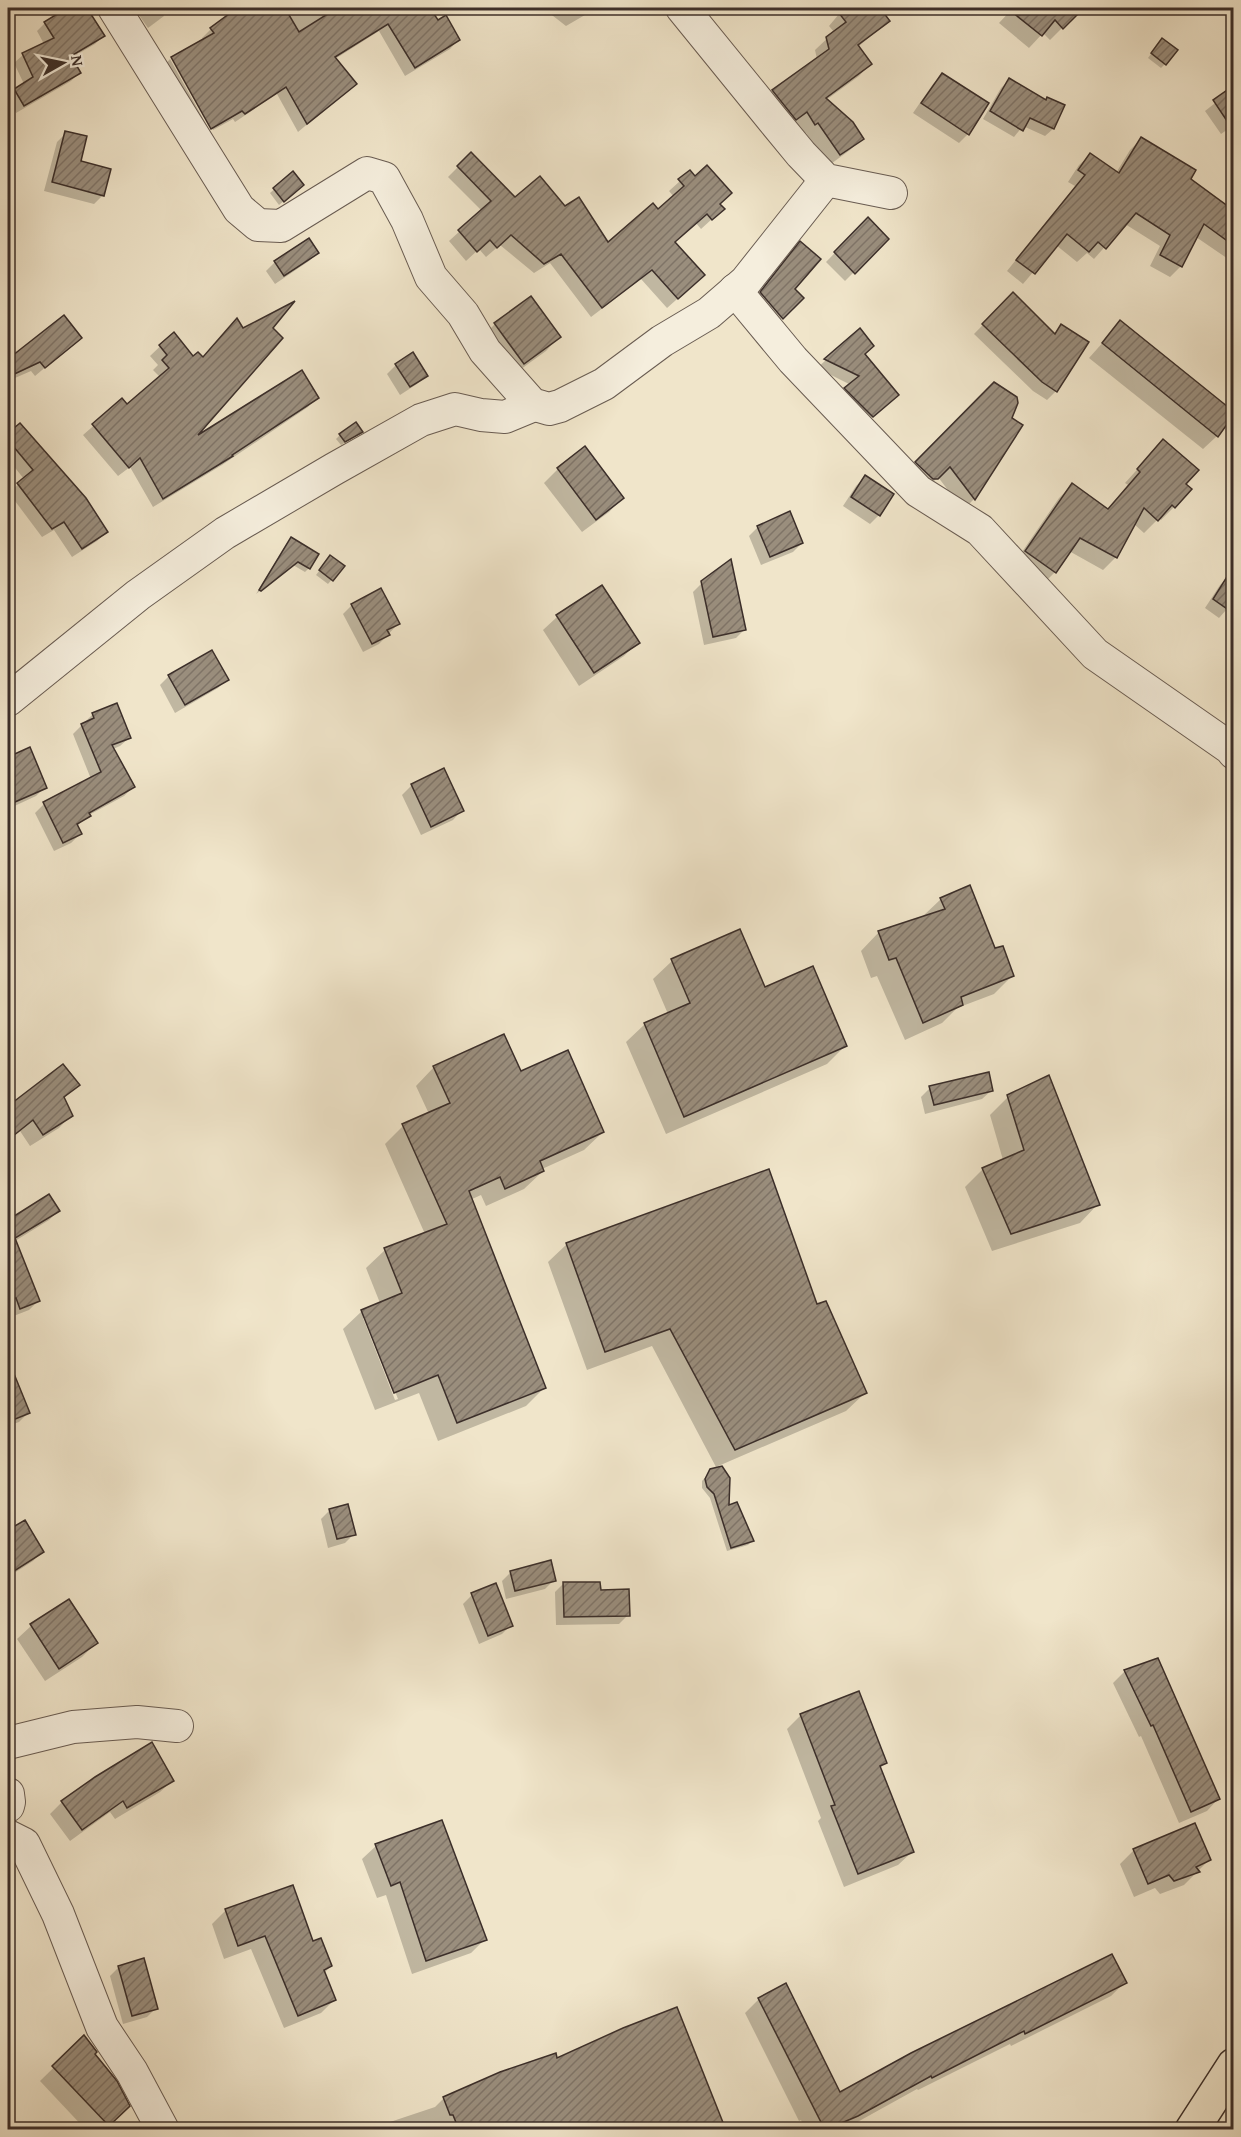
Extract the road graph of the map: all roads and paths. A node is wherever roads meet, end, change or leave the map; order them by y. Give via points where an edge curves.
1 (114, 8) edge
2 (682, 8) edge
3 (826, 180) junction
4 (891, 193) dead end
5 (735, 290) junction
6 (534, 405) junction
7 (8, 700) edge
8 (1233, 753) edge
9 (177, 1725) dead end
10 (8, 1743) edge
11 (8, 1794) edge
12 (8, 1806) edge
13 (8, 1836) edge
14 (1233, 2066) edge
15 (163, 2130) edge
16 (1192, 2130) edge

1 - 6 street via 239,209 258,225 281,226 367,173 384,178 431,277 463,315 485,351
2 - 3 street
3 - 4 street
3 - 5 street
5 - 6 street via 709,313 662,341 604,384 560,406 549,409
5 - 8 street via 793,360 918,491 980,530 1095,654
6 - 7 street via 505,417 455,409 420,420 225,533 104,622
9 - 10 street via 137,1722 73,1727
11 - 12 street
13 - 15 street via 24,1844 67,1934 102,2027
14 - 16 highway

